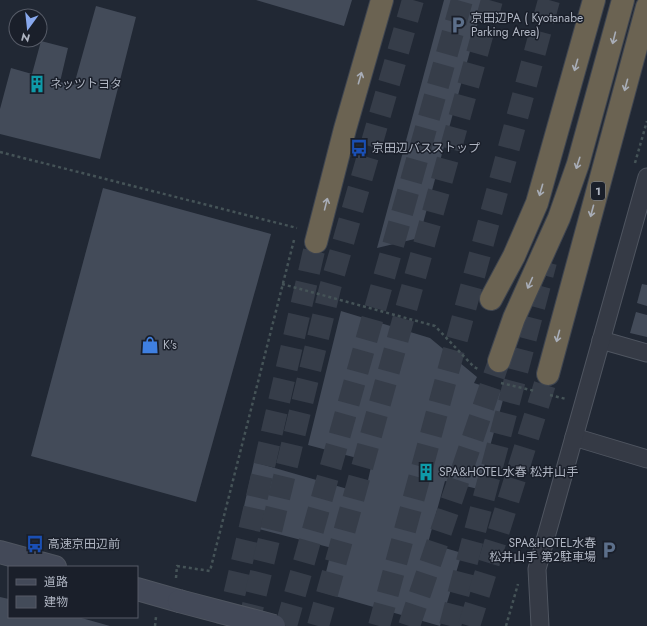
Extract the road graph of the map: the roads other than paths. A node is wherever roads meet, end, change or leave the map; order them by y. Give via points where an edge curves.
1 (382, 0) edge
2 (594, 0) edge
3 (623, 0) edge
4 (647, 7) edge
5 (647, 177) edge
6 (641, 225) edge
7 (316, 242) tunnel mouth
8 (491, 299) dead end
9 (601, 340) junction
10 (647, 353) edge
11 (499, 361) tunnel mouth
12 (548, 374) tunnel mouth
13 (574, 437) junction
14 (647, 459) edge
15 (0, 552) edge
16 (51, 566) edge
17 (138, 590) edge
18 (274, 626) edge
19 (540, 626) edge

7 -> 1 highway
2 -> 8 highway via 537,203 514,256
3 -> 11 highway via 578,164 559,218 514,318
4 -> 12 highway, 1
5 - 6 street
6 - 9 street
9 - 10 street
9 - 13 street
13 - 14 street
13 - 19 street via 537,569
15 - 16 street
17 - 18 street, bridge via 177,593

